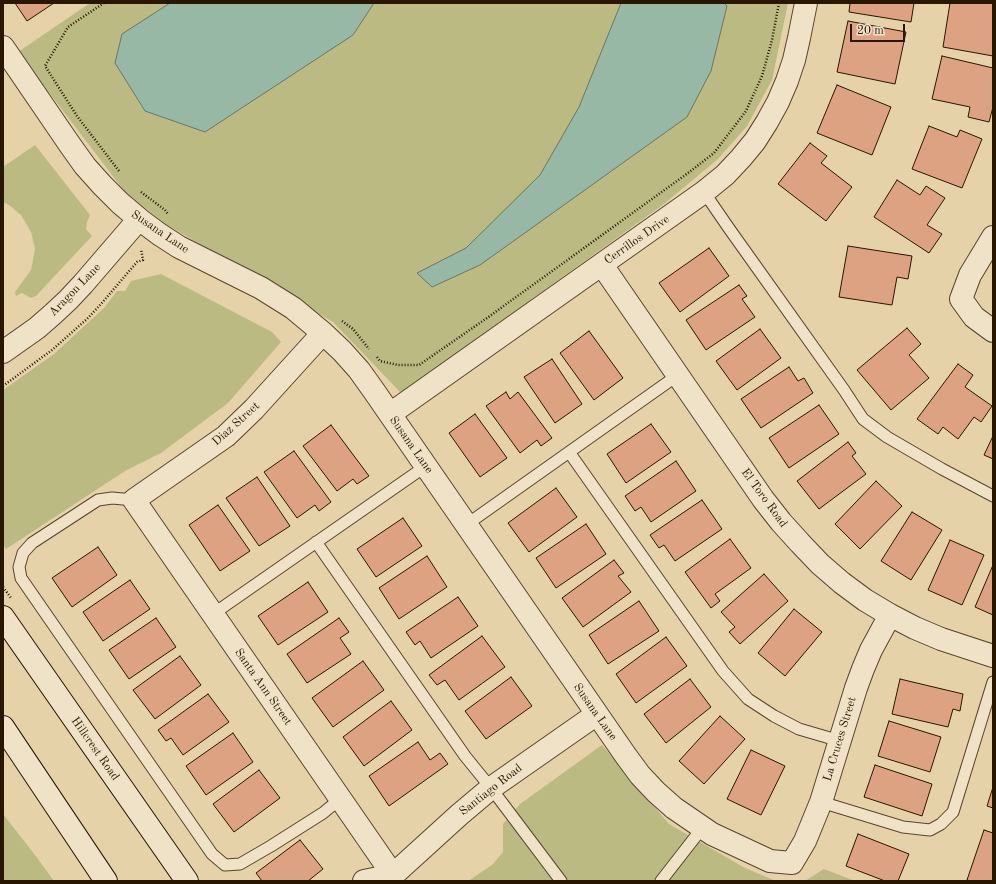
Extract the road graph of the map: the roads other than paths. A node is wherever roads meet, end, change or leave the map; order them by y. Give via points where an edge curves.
1 (806, 3) edge
2 (3, 47) edge
3 (704, 192) junction
4 (139, 219) junction
5 (993, 237) edge
6 (602, 265) junction
7 (993, 331) edge
8 (324, 333) junction
9 (3, 352) edge
10 (678, 375) junction
11 (390, 414) junction
12 (569, 452) junction
13 (426, 466) junction
14 (993, 496) edge
15 (134, 500) junction
16 (466, 525) junction
17 (316, 542) junction
18 (213, 614) junction
19 (890, 615) junction
20 (3, 617) edge
21 (993, 656) edge
22 (993, 682) edge
23 (597, 714) junction
24 (3, 727) edge
25 (840, 741) junction
26 (490, 788) junction
27 (340, 799) junction
28 (821, 802) junction
29 (703, 827) junction
30 (792, 863) joint
31 (392, 878) edge
32 (106, 881) edge
33 (187, 881) edge
34 (364, 881) edge
35 (561, 881) edge
36 (661, 881) edge

1 - 3 street, Cerrillos Drive via 794,60 778,102 754,141 725,175
2 - 4 street, Susana Lane via 85,166
3 - 6 street, Cerrillos Drive
3 - 14 lane via 863,419 887,437
4 - 8 street, Susana Lane via 179,247 277,298
4 - 9 street, Aragon Lane via 63,304 37,328
5 - 7 street via 970,275 961,299 974,317
6 - 10 street, El Toro Road
6 - 11 street, Cerrillos Drive
8 - 11 street, Susana Lane via 359,370
8 - 15 street, Diaz Street via 236,427
10 - 12 lane
10 - 19 street, El Toro Road via 763,499 800,544 842,583
11 - 13 street, Susana Lane
12 - 16 lane
12 - 25 lane via 723,671 748,699 799,729
13 - 16 street, Susana Lane
13 - 17 lane
15 - 18 street, Santa Ann Street
15 - 27 lane via 98,500 32,543 23,552 19,567 21,578 212,854 225,865 240,864 323,813
16 - 23 street, Susana Lane
17 - 18 lane
17 - 26 lane
18 - 27 street, Santa Ann Street
19 - 21 street, El Toro Road via 941,639
19 - 25 street, La Cruces Street via 862,669
20 - 33 street, Hillcrest Road
22 - 28 lane via 953,812 941,824 930,830 903,827
23 - 26 street, Santiago Road
23 - 29 street, Susana Lane via 640,775 674,808
24 - 32 street
25 - 28 street, La Cruces Street
26 - 31 street, Santiago Road
26 - 35 lane
27 - 31 street, Santa Ann Street via 384,860
28 - 30 street, La Cruces Street via 805,841
29 - 30 street, Susana Lane via 712,834 770,861
29 - 36 lane
31 - 34 street

